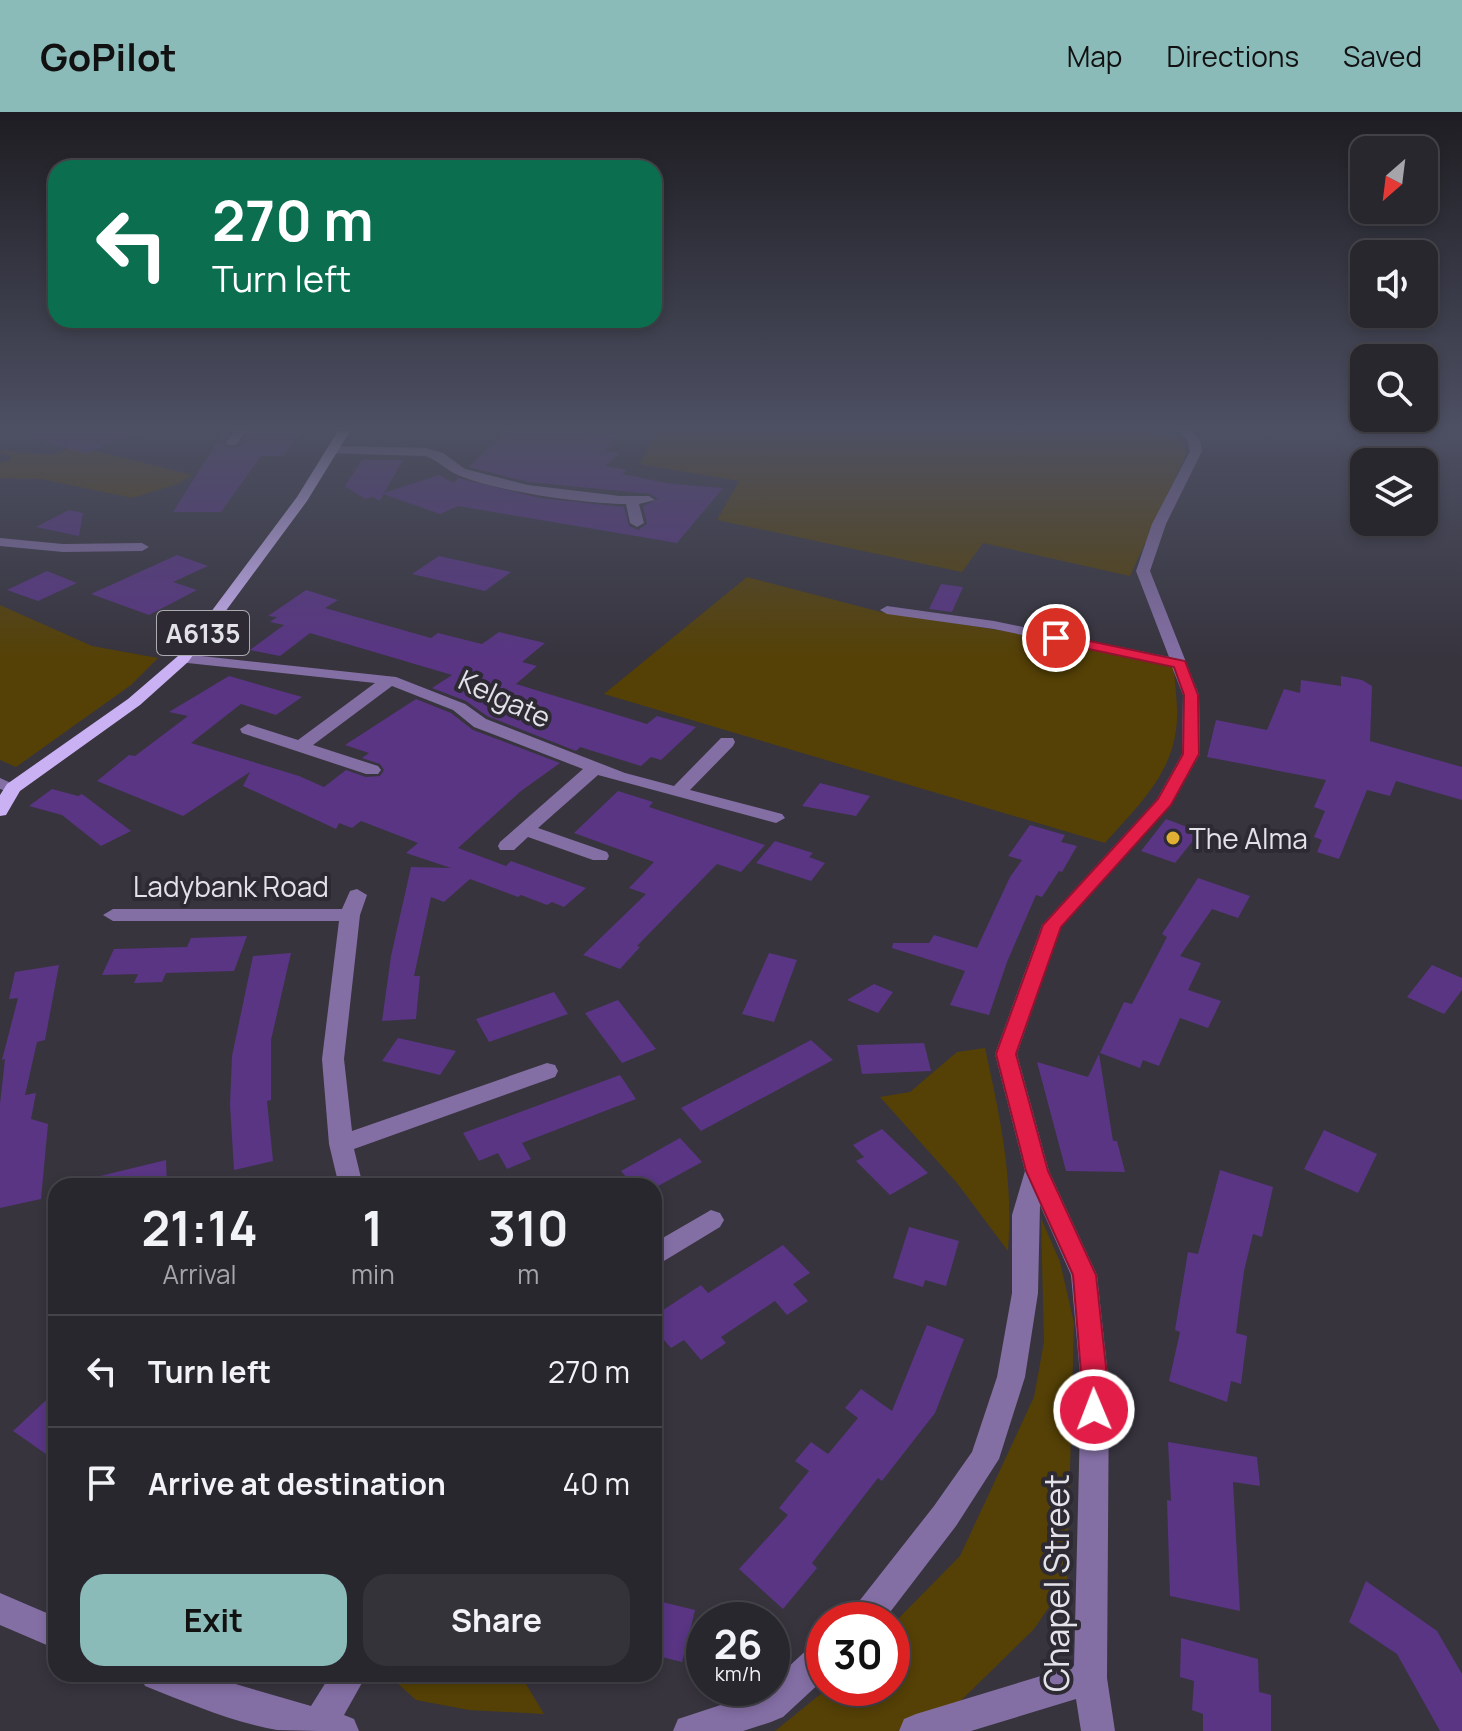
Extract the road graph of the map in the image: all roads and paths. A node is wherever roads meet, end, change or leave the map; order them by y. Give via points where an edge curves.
1 (297, 507) edge
2 (633, 507) edge
3 (1168, 507) edge
4 (637, 523) dead end
5 (0, 542) edge
6 (142, 547) dead end
7 (887, 610) dead end
8 (183, 659) junction
9 (1180, 664) junction
10 (390, 680) junction
11 (248, 729) dead end
12 (727, 742) dead end
13 (301, 746) junction
14 (596, 767) junction
15 (372, 770) dead end
16 (6, 785) edge
17 (677, 793) junction
18 (0, 811) edge
19 (776, 818) dead end
20 (526, 830) junction
21 (507, 846) dead end
22 (600, 856) dead end
23 (113, 915) dead end
24 (547, 1071) dead end
25 (341, 1144) junction
26 (1037, 1171) junction
27 (349, 1178) edge
28 (711, 1220) dead end
29 (662, 1251) edge
30 (878, 1602) edge
31 (0, 1609) edge
32 (48, 1630) edge
33 (806, 1673) edge
34 (1090, 1678) junction
35 (178, 1682) edge
36 (347, 1682) edge
37 (331, 1727) edge
38 (690, 1731) edge
39 (916, 1731) edge
40 (1098, 1731) edge

1 - 8 main road, A6135
2 - 4 street
3 - 9 street, Chapel Street via 1143,571
5 - 6 street
7 - 9 street via 994,625
8 - 10 street, Kelgate
8 - 16 main road, A6135 via 134,702
9 - 26 street, Chapel Street via 1191,695 1191,754 1165,801 1052,925 1006,1054
10 - 13 street
10 - 14 street, Kelgate via 459,707 480,723
11 - 13 street
12 - 17 street
13 - 15 street
14 - 17 street, Kelgate
14 - 20 street
16 - 18 main road, A6135
17 - 19 street, Kelgate
20 - 21 street
20 - 22 street
23 - 25 street, Ladybank Road via 354,905 333,1059
24 - 25 street
25 - 27 street
26 - 30 street via 1025,1215 1025,1293 1011,1377 984,1459
26 - 34 street, Chapel Street via 1084,1275 1095,1385
28 - 29 street
31 - 32 street
33 - 38 street via 771,1705
34 - 39 street
34 - 40 street, Chapel Street
35 - 37 street
36 - 37 street

